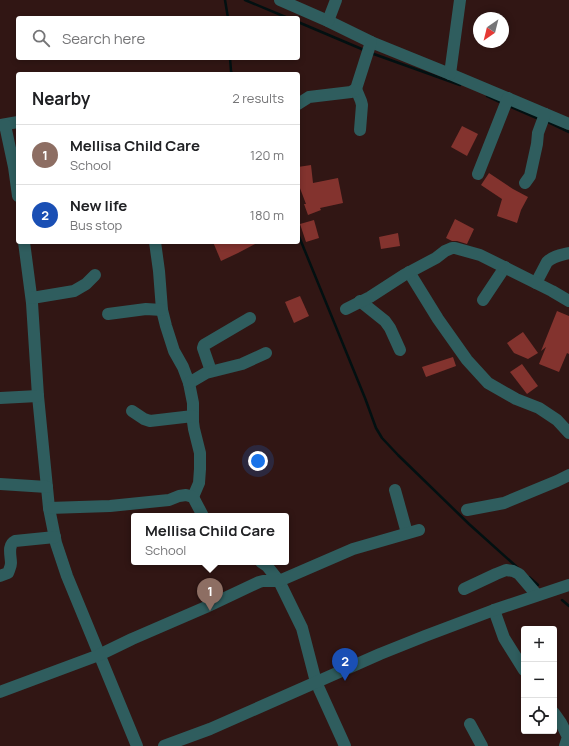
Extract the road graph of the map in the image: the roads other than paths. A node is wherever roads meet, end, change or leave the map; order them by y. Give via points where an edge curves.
1 (280, 0) edge
2 (336, 0) edge
3 (460, 0) edge
4 (328, 21) junction
5 (369, 48) junction
6 (450, 74) junction
7 (356, 89) junction
8 (508, 98) junction
9 (300, 103) edge
10 (545, 114) junction
11 (16, 122) edge
12 (569, 124) edge
13 (2, 125) edge
14 (360, 130) dead end
15 (478, 174) dead end
16 (16, 182) edge
17 (525, 183) dead end
18 (24, 244) edge
19 (156, 244) edge
20 (569, 253) edge
21 (505, 267) junction
22 (409, 272) junction
23 (95, 275) dead end
24 (536, 283) junction
25 (32, 298) junction
26 (483, 300) dead end
27 (360, 301) junction
28 (569, 301) edge
29 (346, 308) dead end
30 (162, 310) junction
31 (108, 314) dead end
32 (250, 318) dead end
33 (400, 350) dead end
34 (266, 353) dead end
35 (211, 371) junction
36 (189, 383) junction
37 (38, 396) junction
38 (0, 398) edge
39 (132, 411) dead end
40 (193, 416) junction
41 (569, 433) edge
42 (569, 475) edge
43 (0, 484) edge
44 (47, 488) junction
45 (395, 490) dead end
46 (193, 497) junction
47 (49, 508) junction
48 (467, 510) dead end
49 (201, 513) edge
50 (54, 537) junction
51 (266, 565) edge
52 (0, 576) edge
53 (279, 581) junction
54 (569, 585) edge
55 (464, 589) dead end
56 (538, 595) junction
57 (494, 610) junction
58 (99, 655) junction
59 (521, 665) edge
60 (316, 682) junction
61 (0, 692) edge
62 (557, 717) edge
63 (470, 724) dead end
64 (136, 746) edge
65 (164, 746) edge
66 (345, 746) edge
67 (482, 746) edge
68 (564, 746) edge

1 - 4 street
2 - 4 street
3 - 6 street
4 - 5 street
5 - 6 street
5 - 7 street
6 - 8 street
7 - 9 street via 351,92 309,97
7 - 14 street via 362,105
8 - 10 street
8 - 15 street
10 - 12 street
10 - 17 street via 538,133 530,176
11 - 13 street
13 - 16 street
18 - 25 street
19 - 30 street
20 - 24 street via 552,257
21 - 22 street via 480,255 452,248
21 - 24 street
21 - 26 street
22 - 27 street
22 - 41 street via 467,360 488,383 516,400 539,408 557,420
23 - 25 street via 74,291
24 - 28 street
25 - 37 street
27 - 29 street
27 - 33 street via 390,328
30 - 31 street via 146,308
30 - 36 street via 174,351
32 - 35 street via 204,344
34 - 35 street via 242,364
35 - 36 street
36 - 40 street via 194,403
37 - 38 street
37 - 44 street
39 - 40 street via 150,421
40 - 46 street via 200,453 200,469
42 - 48 street via 504,503
43 - 44 street
44 - 47 street
45 - 53 street via 413,532 353,549
46 - 47 street via 186,495 169,500 110,506
46 - 49 street
47 - 50 street
50 - 52 street via 12,542 11,565 8,573
50 - 58 street
51 - 53 street
53 - 58 street via 259,582
53 - 60 street via 302,628
54 - 56 street
55 - 56 street via 506,570 519,574
56 - 57 street
57 - 59 street via 504,638
57 - 60 street
58 - 61 street
58 - 64 street
60 - 65 street
60 - 66 street
62 - 68 street via 568,737
63 - 67 street

